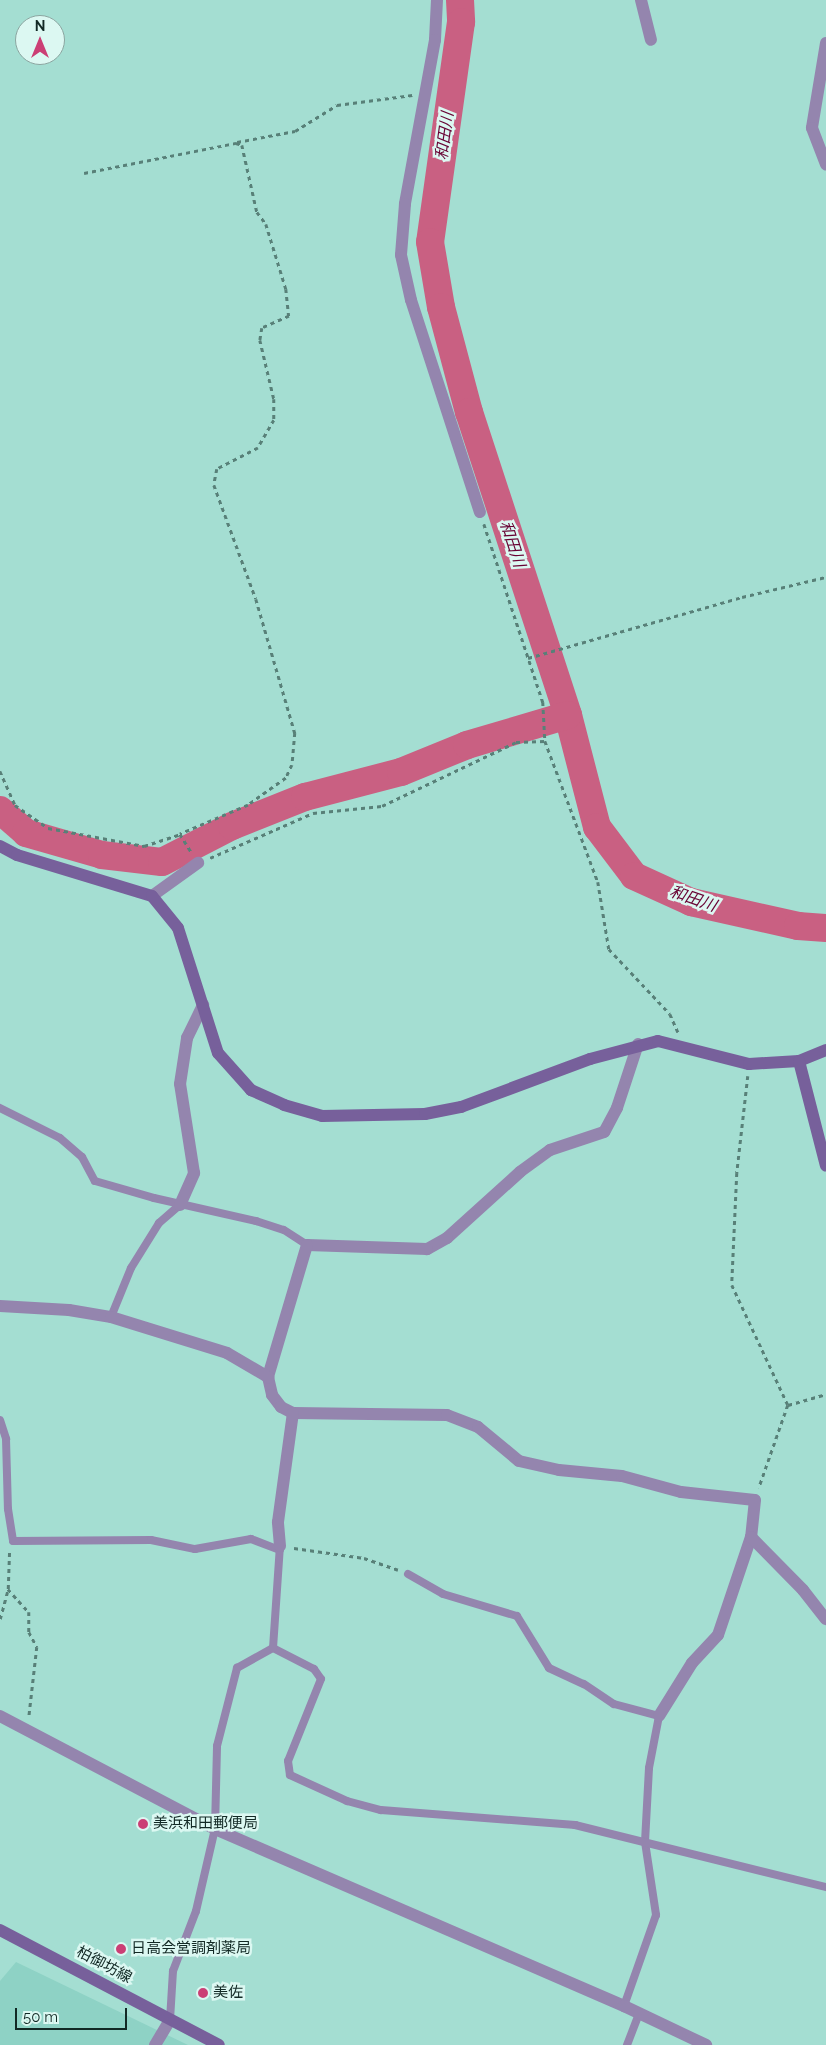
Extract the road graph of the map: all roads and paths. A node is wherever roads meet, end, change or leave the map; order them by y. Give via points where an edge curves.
1 (437, 0) edge
2 (641, 0) edge
3 (651, 40) dead end
4 (826, 43) edge
5 (425, 96) junction
6 (236, 143) junction
7 (826, 164) edge
8 (84, 173) dead end
9 (480, 512) joint
10 (826, 577) edge
11 (528, 658) junction
12 (545, 741) junction
13 (0, 772) edge
14 (180, 834) junction
15 (0, 846) edge
16 (198, 863) junction
17 (152, 896) junction
18 (203, 1005) junction
19 (638, 1044) junction
20 (684, 1047) junction
21 (826, 1050) edge
22 (799, 1062) junction
23 (749, 1064) junction
24 (0, 1108) edge
25 (826, 1166) edge
26 (180, 1204) junction
27 (307, 1245) junction
28 (0, 1306) edge
29 (111, 1317) junction
30 (268, 1376) junction
31 (826, 1394) edge
32 (788, 1405) junction
33 (293, 1413) junction
34 (0, 1420) edge
35 (755, 1500) junction
36 (751, 1536) junction
37 (14, 1541) junction
38 (280, 1548) junction
39 (408, 1574) joint
40 (8, 1589) junction
41 (0, 1619) edge
42 (826, 1619) edge
43 (273, 1648) junction
44 (0, 1716) edge
45 (658, 1716) junction
46 (24, 1728) junction
47 (215, 1829) junction
48 (645, 1842) junction
49 (826, 1887) edge
50 (0, 1930) edge
51 (624, 2006) junction
52 (639, 2013) junction
53 (170, 2020) junction
54 (155, 2045) edge
55 (219, 2045) edge
56 (627, 2045) edge
57 (706, 2045) edge

1 - 5 street
2 - 3 street
4 - 7 street via 812,128
5 - 6 path via 337,105 295,131
5 - 9 street via 405,204 401,255 411,300
6 - 8 path
6 - 14 path via 242,145 257,212 266,224 286,289 289,316 262,328 260,340 274,399 274,420 258,448 218,469 214,485 256,599 295,734 292,765 286,778 248,805
9 - 11 path
10 - 11 path via 742,597
11 - 12 path via 543,702
12 - 16 path via 516,742 382,806 313,813
12 - 20 path via 598,882 609,949 670,1014
13 - 14 path via 15,805 48,828 144,846
14 - 16 path
15 - 17 street
16 - 17 street
17 - 18 street via 178,928
18 - 19 street via 218,1053 251,1090 322,1116 425,1114 461,1107
18 - 26 street via 188,1038 180,1084 194,1173
19 - 20 street via 658,1041
19 - 27 street via 617,1108 604,1132 550,1150 520,1172 447,1238 427,1249
20 - 23 street
21 - 22 street
22 - 23 street
22 - 25 street
23 - 32 path via 737,1173 732,1285
24 - 26 lane via 60,1138 82,1157 95,1181
26 - 27 lane via 284,1230
26 - 29 lane via 159,1223 131,1268
27 - 30 street
28 - 29 street via 69,1310
29 - 30 street via 227,1353
30 - 33 street via 272,1395 281,1407
31 - 32 path
32 - 35 path
33 - 35 street via 447,1415 478,1427 520,1461 559,1470 622,1476 681,1492
33 - 38 street via 279,1513
34 - 37 lane via 6,1439 8,1509
35 - 36 street
36 - 42 street
36 - 45 street via 718,1635 692,1663
37 - 38 lane via 151,1540 195,1549 251,1539
37 - 40 path via 8,1553
38 - 39 path via 364,1558
38 - 43 lane
39 - 45 lane via 443,1594 517,1616 549,1668 584,1684 614,1704
40 - 41 path
40 - 46 path via 29,1612 29,1632 36,1647
43 - 47 lane via 237,1668 217,1746
43 - 48 lane via 314,1669 321,1679 288,1761 290,1775 347,1801 381,1810 575,1825
44 - 46 street
45 - 48 lane via 649,1768
46 - 47 street
47 - 51 street
47 - 53 lane via 196,1912 173,1971
48 - 49 lane
48 - 51 lane via 656,1915
50 - 53 street, 柏御坊線
51 - 52 street
52 - 56 lane
52 - 57 street
53 - 54 street
53 - 55 street, 柏御坊線

